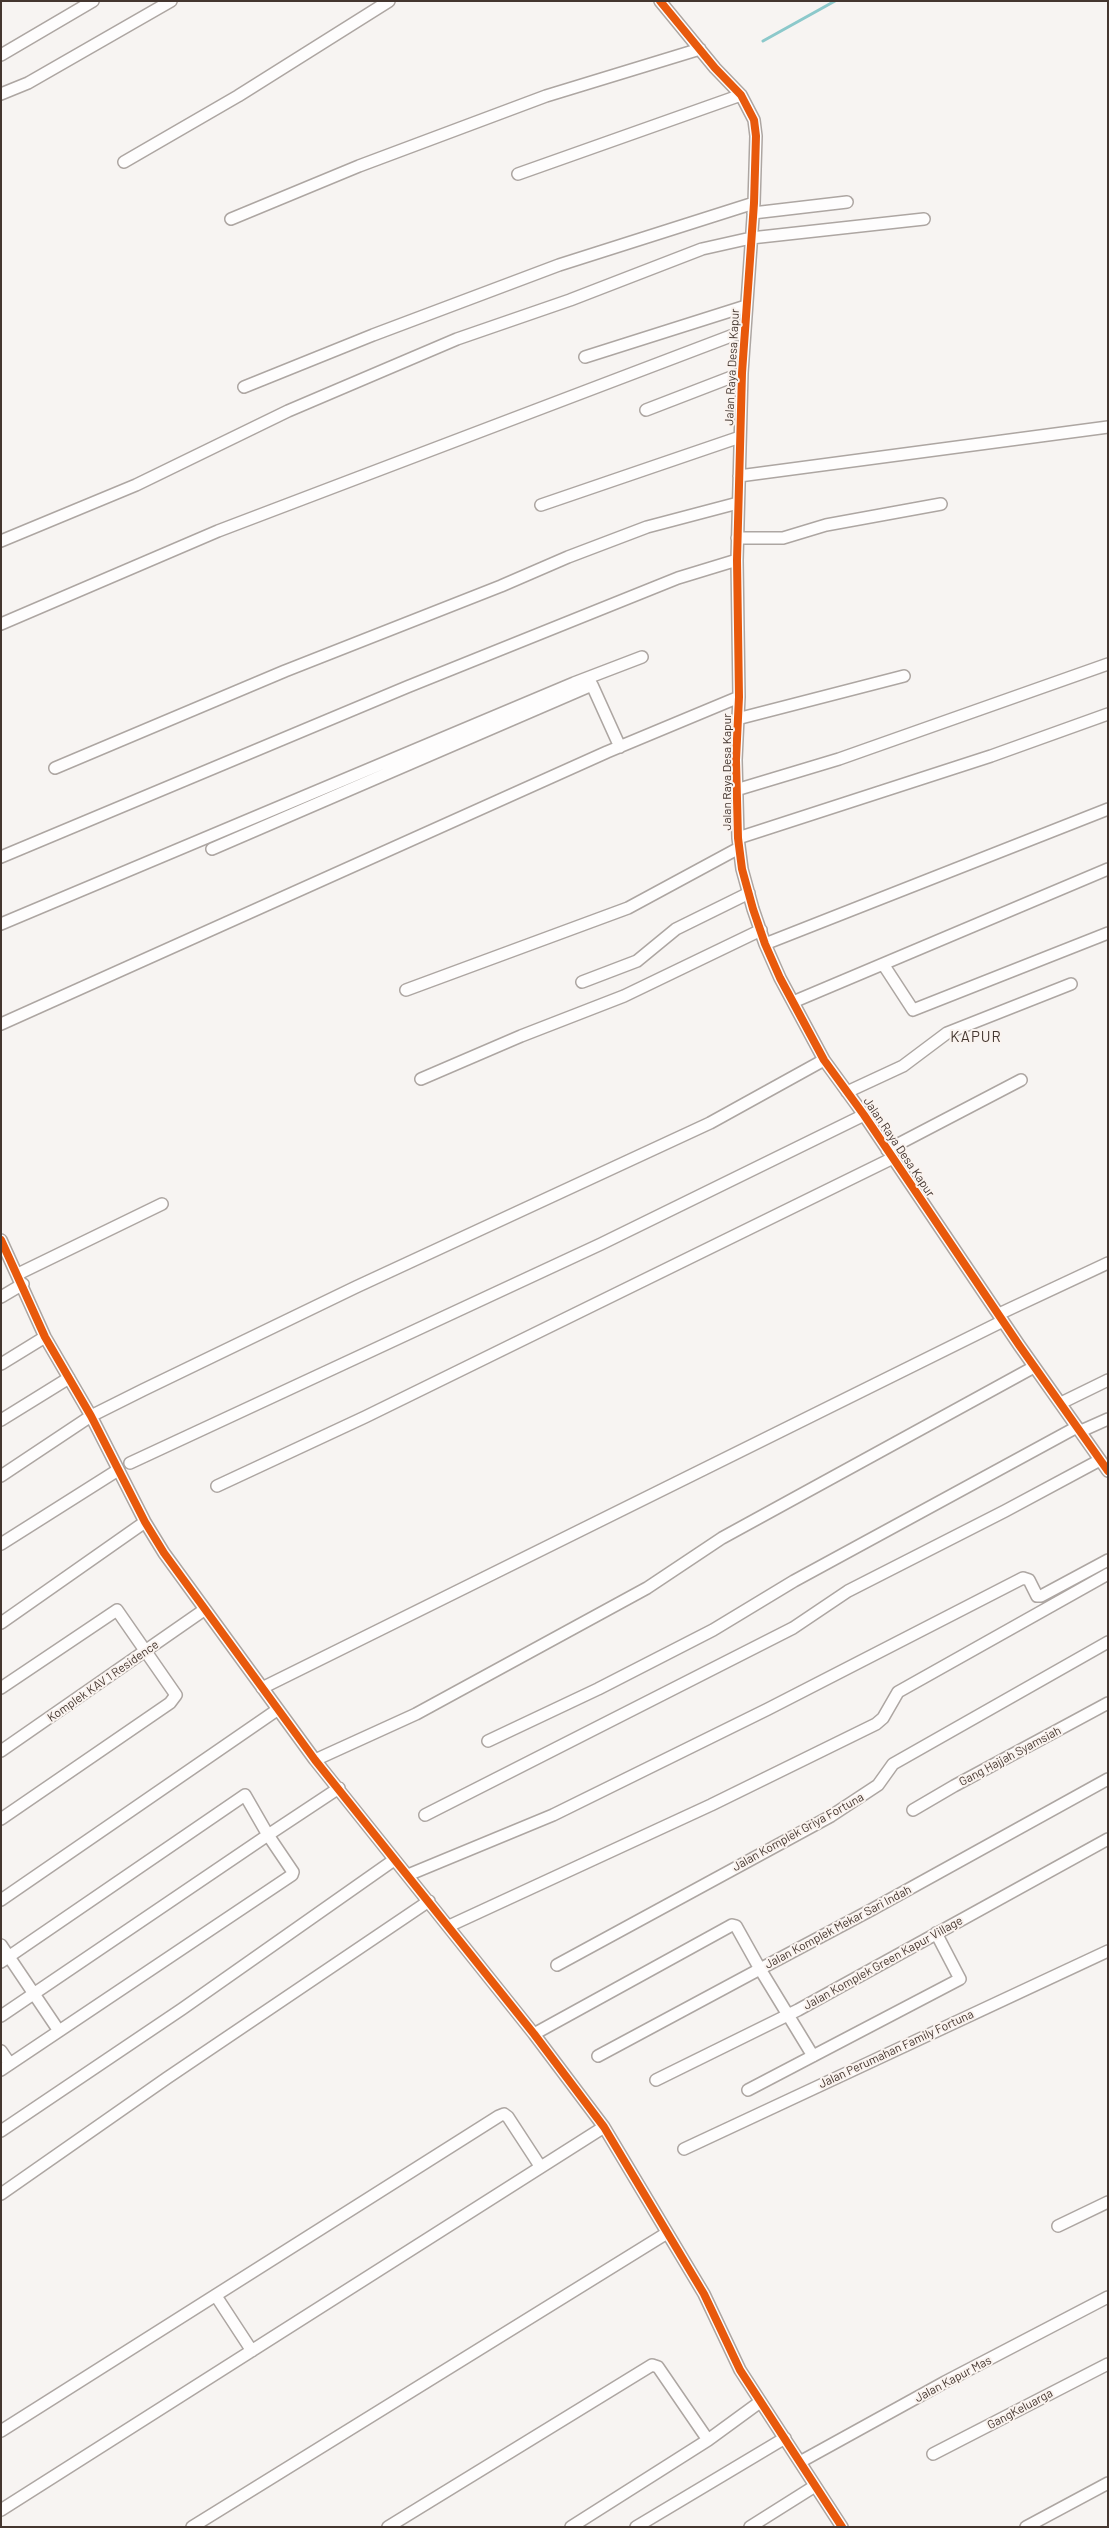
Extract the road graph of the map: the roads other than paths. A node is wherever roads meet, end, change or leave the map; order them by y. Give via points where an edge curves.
1 (93, 1) edge
2 (171, 1) edge
3 (389, 1) edge
4 (660, 1) edge
5 (700, 49) junction
6 (1, 55) edge
7 (1, 94) edge
8 (741, 95) junction
9 (124, 162) dead end
10 (518, 174) dead end
11 (847, 202) dead end
12 (754, 208) junction
13 (231, 219) dead end
14 (924, 219) dead end
15 (751, 238) junction
16 (746, 306) junction
17 (744, 331) junction
18 (585, 357) dead end
19 (742, 373) junction
20 (244, 388) dead end
21 (646, 410) dead end
22 (1108, 427) edge
23 (740, 437) junction
24 (739, 476) junction
25 (738, 503) junction
26 (541, 504) dead end
27 (942, 504) dead end
28 (737, 538) junction
29 (1, 541) edge
30 (737, 560) junction
31 (1, 624) edge
32 (642, 657) dead end
33 (1108, 664) edge
34 (904, 676) dead end
35 (739, 697) junction
36 (1108, 714) edge
37 (737, 719) junction
38 (620, 747) junction
39 (55, 768) dead end
40 (736, 790) junction
41 (1108, 809) edge
42 (738, 843) junction
43 (212, 849) dead end
44 (1, 857) edge
45 (1108, 869) edge
46 (749, 893) junction
47 (1, 924) edge
48 (761, 930) junction
49 (1108, 933) edge
50 (764, 944) junction
51 (883, 964) junction
52 (582, 982) dead end
53 (1071, 984) dead end
54 (406, 990) dead end
55 (794, 1002) junction
56 (1, 1024) edge
57 (824, 1060) junction
58 (421, 1079) dead end
59 (1021, 1080) dead end
60 (847, 1092) junction
61 (864, 1115) junction
62 (890, 1154) junction
63 (162, 1204) dead end
64 (2, 1245) edge
65 (1108, 1263) edge
66 (20, 1279) junction
67 (1, 1297) edge
68 (1001, 1318) junction
69 (45, 1337) junction
70 (1, 1364) edge
71 (1034, 1367) junction
72 (69, 1378) junction
73 (1108, 1380) edge
74 (1061, 1403) junction
75 (92, 1416) junction
76 (1108, 1419) edge
77 (1, 1420) edge
78 (1079, 1429) junction
79 (1100, 1460) junction
80 (130, 1463) dead end
81 (118, 1470) junction
82 (1108, 1471) edge
83 (1, 1476) edge
84 (217, 1486) dead end
85 (145, 1522) junction
86 (1, 1544) edge
87 (1108, 1560) edge
88 (1108, 1574) edge
89 (204, 1610) junction
90 (1, 1623) edge
91 (1108, 1642) edge
92 (147, 1651) junction
93 (1, 1688) edge
94 (262, 1688) junction
95 (1108, 1703) edge
96 (277, 1710) junction
97 (488, 1741) dead end
98 (1, 1751) edge
99 (315, 1760) junction
100 (1108, 1779) edge
101 (339, 1788) junction
102 (913, 1810) dead end
103 (425, 1815) dead end
104 (1, 1819) edge
105 (268, 1835) junction
106 (1108, 1839) edge
107 (394, 1860) junction
108 (408, 1875) junction
109 (1, 1900) edge
110 (428, 1901) junction
111 (449, 1926) junction
112 (936, 1933) junction
113 (1, 1945) edge
114 (1108, 1951) edge
115 (6, 1959) edge
116 (557, 1965) dead end
117 (760, 1969) junction
118 (34, 1994) junction
119 (789, 2014) junction
120 (1, 2016) edge
121 (59, 2031) junction
122 (534, 2034) junction
123 (1, 2051) edge
124 (598, 2056) dead end
125 (813, 2056) junction
126 (6, 2067) edge
127 (656, 2080) dead end
128 (748, 2090) dead end
129 (604, 2127) junction
130 (1, 2131) edge
131 (684, 2149) dead end
132 (540, 2166) junction
133 (1, 2194) edge
134 (1108, 2202) edge
135 (1058, 2226) dead end
136 (667, 2233) junction
137 (216, 2296) junction
138 (1108, 2298) edge
139 (252, 2351) junction
140 (1108, 2364) edge
141 (760, 2402) junction
142 (1, 2432) edge
143 (785, 2438) junction
144 (708, 2440) junction
145 (933, 2454) dead end
146 (800, 2462) junction
147 (1108, 2483) edge
148 (816, 2486) junction
149 (1, 2510) edge
150 (192, 2527) edge
151 (388, 2527) edge
152 (570, 2527) edge
153 (636, 2527) edge
154 (750, 2527) edge
155 (842, 2527) edge
156 (1026, 2527) edge

1 - 6 street
2 - 7 street via 28,83
3 - 9 street via 246,91
4 - 5 street, Jalan Raya Desa Kapur
5 - 8 street, Jalan Raya Desa Kapur
5 - 13 street via 537,100 359,166
8 - 10 street
8 - 12 street, Jalan Raya Desa Kapur via 754,120 756,136
11 - 12 street
12 - 15 street, Jalan Raya Desa Kapur
12 - 20 street via 559,265
14 - 15 street
15 - 16 street, Jalan Raya Desa Kapur
15 - 29 street via 702,249 457,339 288,411 136,486
16 - 17 street, Jalan Raya Desa Kapur
16 - 18 street
17 - 19 street, Jalan Raya Desa Kapur
17 - 31 street via 218,531
19 - 21 street
19 - 23 street, Jalan Raya Desa Kapur
22 - 24 street
23 - 24 street, Jalan Raya Desa Kapur
23 - 26 street
24 - 25 street, Jalan Raya Desa Kapur
25 - 28 street, Jalan Raya Desa Kapur
25 - 39 street via 647,528 568,557
27 - 28 street via 826,525 783,538
28 - 30 street, Jalan Raya Desa Kapur
30 - 35 street, Jalan Raya Desa Kapur
30 - 44 street via 678,578 407,687
32 - 47 street
33 - 40 street via 839,760
34 - 37 street
35 - 37 street, Jalan Raya Desa Kapur
35 - 38 street
36 - 42 street
37 - 40 street, Jalan Raya Desa Kapur
38 - 43 street via 592,685
38 - 56 street
40 - 42 street, Jalan Raya Desa Kapur
41 - 50 street
42 - 46 street, Jalan Raya Desa Kapur
42 - 54 street via 628,908
45 - 51 street
46 - 48 street, Jalan Raya Desa Kapur
46 - 52 street via 676,929 637,961
48 - 50 street, Jalan Raya Desa Kapur
48 - 58 street via 624,996
49 - 51 street via 913,1010
50 - 55 street, Jalan Raya Desa Kapur
51 - 55 street
53 - 60 street via 948,1033 903,1066
55 - 57 street, Jalan Raya Desa Kapur
57 - 60 street, Jalan Raya Desa Kapur
57 - 75 street via 710,1122 356,1287
59 - 62 street
60 - 61 street, Jalan Raya Desa Kapur
61 - 62 street, Jalan Raya Desa Kapur
61 - 80 street via 601,1244
62 - 68 street, Jalan Raya Desa Kapur
62 - 84 street via 365,1417
63 - 66 street
64 - 66 street
65 - 68 street
66 - 67 street
66 - 69 street
68 - 71 street, Jalan Raya Desa Kapur
68 - 94 street
69 - 70 street
69 - 72 street
71 - 74 street, Jalan Raya Desa Kapur
71 - 99 street via 722,1538 646,1588 416,1714
72 - 75 street
72 - 77 street
73 - 74 street
74 - 78 street, Jalan Raya Desa Kapur
75 - 81 street
75 - 83 street
76 - 78 street
78 - 79 street, Jalan Raya Desa Kapur
78 - 97 street via 794,1581 713,1630
79 - 82 street, Jalan Raya Desa Kapur
79 - 103 street via 848,1591 792,1628
81 - 85 street
81 - 86 street
85 - 89 street
85 - 90 street
87 - 108 street via 1041,1596 1037,1596 1029,1580 1023,1578 553,1816
88 - 111 street via 898,1692 876,1724 762,1781
89 - 92 street, Komplek KAV 1 Residence
89 - 94 street
91 - 116 street, Jalan Komplek Griya Fortuna via 893,1764 873,1790 831,1816
92 - 93 street via 117,1610
92 - 98 street, Komplek KAV 1 Residence
92 - 104 street via 176,1693 175,1699
94 - 96 street
95 - 102 street, Gang Hajjah Syamsiah
96 - 99 street
96 - 109 street
99 - 101 street
100 - 117 street, Jalan Komplek Mekar Sari Indah
101 - 105 street
101 - 107 street
105 - 115 street via 245,1795
105 - 118 street
105 - 121 street via 292,1875
106 - 112 street, Jalan Komplek Green Kapur Village
107 - 108 street
107 - 130 street
108 - 110 street
110 - 111 street
110 - 133 street
111 - 122 street
112 - 119 street, Jalan Komplek Green Kapur Village
112 - 125 street via 960,1979
113 - 115 street
114 - 131 street, Jalan Perumahan Family Fortuna
115 - 118 street
117 - 119 street
117 - 122 street, Jalan Komplek Mekar Sari Indah via 736,1926 732,1925
117 - 124 street
118 - 120 street
118 - 121 street
119 - 125 street
119 - 127 street, Jalan Komplek Green Kapur Village
121 - 126 street
122 - 129 street
123 - 126 street
125 - 128 street
129 - 132 street
129 - 136 street
132 - 137 street via 508,2117 504,2114 499,2116
132 - 139 street
134 - 135 street
136 - 141 street via 704,2294 740,2370
136 - 150 street
137 - 139 street
137 - 142 street
138 - 146 street, Jalan Kapur Mas
139 - 149 street
140 - 145 street, GangKeluarga
141 - 143 street
141 - 144 street
143 - 146 street
143 - 153 street
144 - 151 street via 658,2367 652,2365
144 - 152 street
146 - 148 street
147 - 156 street
148 - 154 street
148 - 155 street

